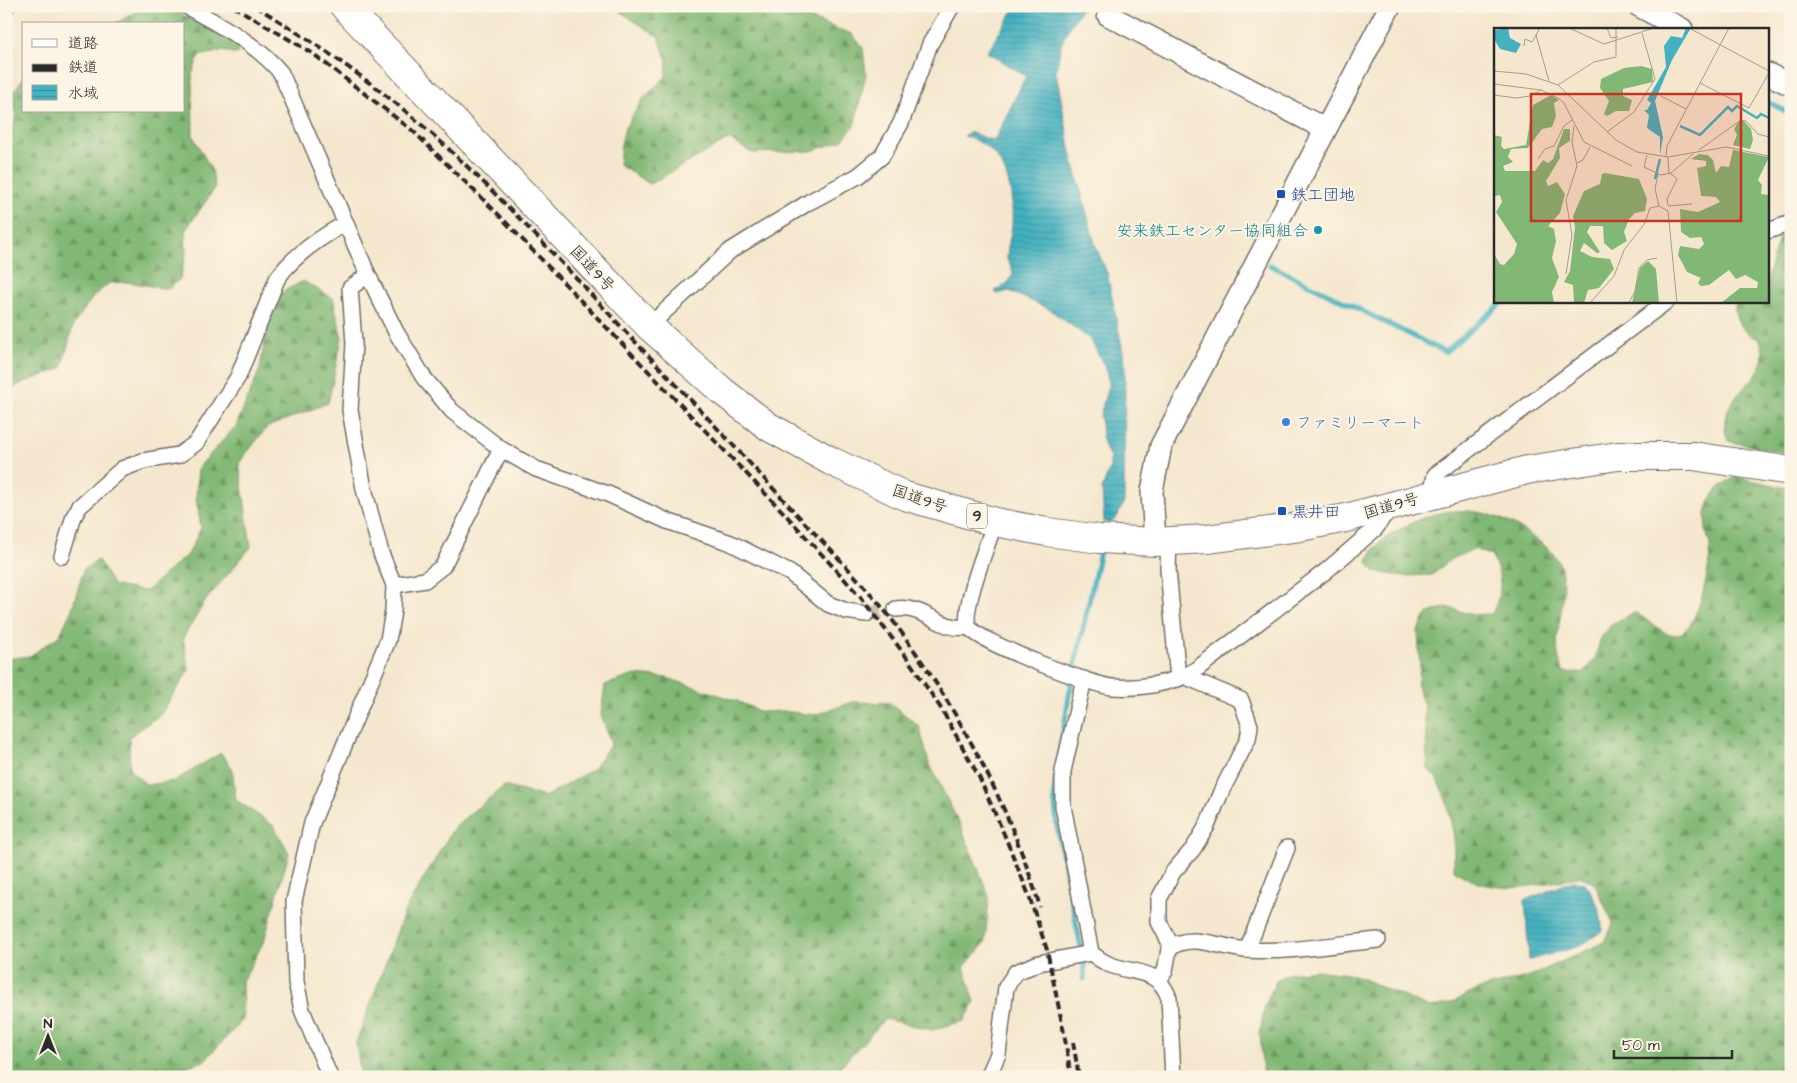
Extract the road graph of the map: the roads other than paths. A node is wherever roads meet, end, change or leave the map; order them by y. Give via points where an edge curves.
1 (186, 6) edge
2 (344, 6) edge
3 (952, 6) edge
4 (1390, 6) edge
5 (1639, 6) edge
6 (1108, 15) dead end
7 (1680, 28) edge
8 (1770, 75) edge
9 (1791, 85) edge
10 (1325, 129) junction
11 (346, 223) junction
12 (1791, 223) edge
13 (1770, 230) edge
14 (368, 275) junction
15 (1666, 302) edge
16 (649, 326) junction
17 (500, 449) junction
18 (1791, 472) edge
19 (1430, 494) junction
20 (1384, 508) junction
21 (995, 522) junction
22 (1162, 541) junction
23 (62, 556) dead end
24 (394, 585) junction
25 (896, 609) tunnel mouth
26 (866, 614) tunnel mouth
27 (969, 627) junction
28 (1077, 677) junction
29 (1181, 678) junction
30 (1287, 848) dead end
31 (1378, 940) dead end
32 (1172, 947) junction
33 (1246, 950) junction
34 (1091, 953) junction
35 (1159, 980) junction
36 (330, 1077) edge
37 (988, 1077) edge
38 (1173, 1077) edge

1 - 11 street via 268,57 281,73
2 - 16 highway, 国道9号 / 9
3 - 16 street via 930,44 901,123 882,156 858,176 809,202 730,252
4 - 10 street
5 - 7 street
6 - 10 street
8 - 9 street
10 - 22 street via 1161,446 1152,491
11 - 14 street
11 - 23 street via 325,235 283,270 238,377 196,443 179,455 144,461 122,470 80,506
12 - 13 street
14 - 17 street via 396,332 424,378 452,412
14 - 24 street via 350,288 354,343 350,410 364,489 381,553
15 - 19 street via 1435,475
16 - 21 highway, 国道9号 / 9 via 722,391 769,427 905,496
17 - 24 street via 443,566 425,580
17 - 26 street via 536,469 731,543 790,573 828,604
18 - 19 highway, 国道9号 / 9 via 1693,456 1618,456 1527,470
19 - 20 highway, 国道9号 / 9
20 - 22 highway, 国道9号 / 9 via 1254,534
20 - 29 street via 1376,528 1326,571 1218,654
21 - 22 highway, 国道9号 / 9 via 1100,539
21 - 27 street via 970,596
22 - 29 street
24 - 36 street via 388,640 312,823 294,901 298,991 308,1028
25 - 27 street via 908,607 950,627
27 - 28 street via 1023,657
28 - 29 street via 1112,687 1142,686
28 - 34 street via 1063,771 1063,806
29 - 32 street via 1240,700 1250,726 1248,739 1207,826 1173,872 1159,899 1159,922
30 - 33 street
31 - 33 street via 1291,950
32 - 33 street via 1193,941
32 - 35 street
34 - 35 street via 1107,964
34 - 37 street via 1039,963 1016,972 1006,987 998,1054
35 - 38 street via 1169,998

